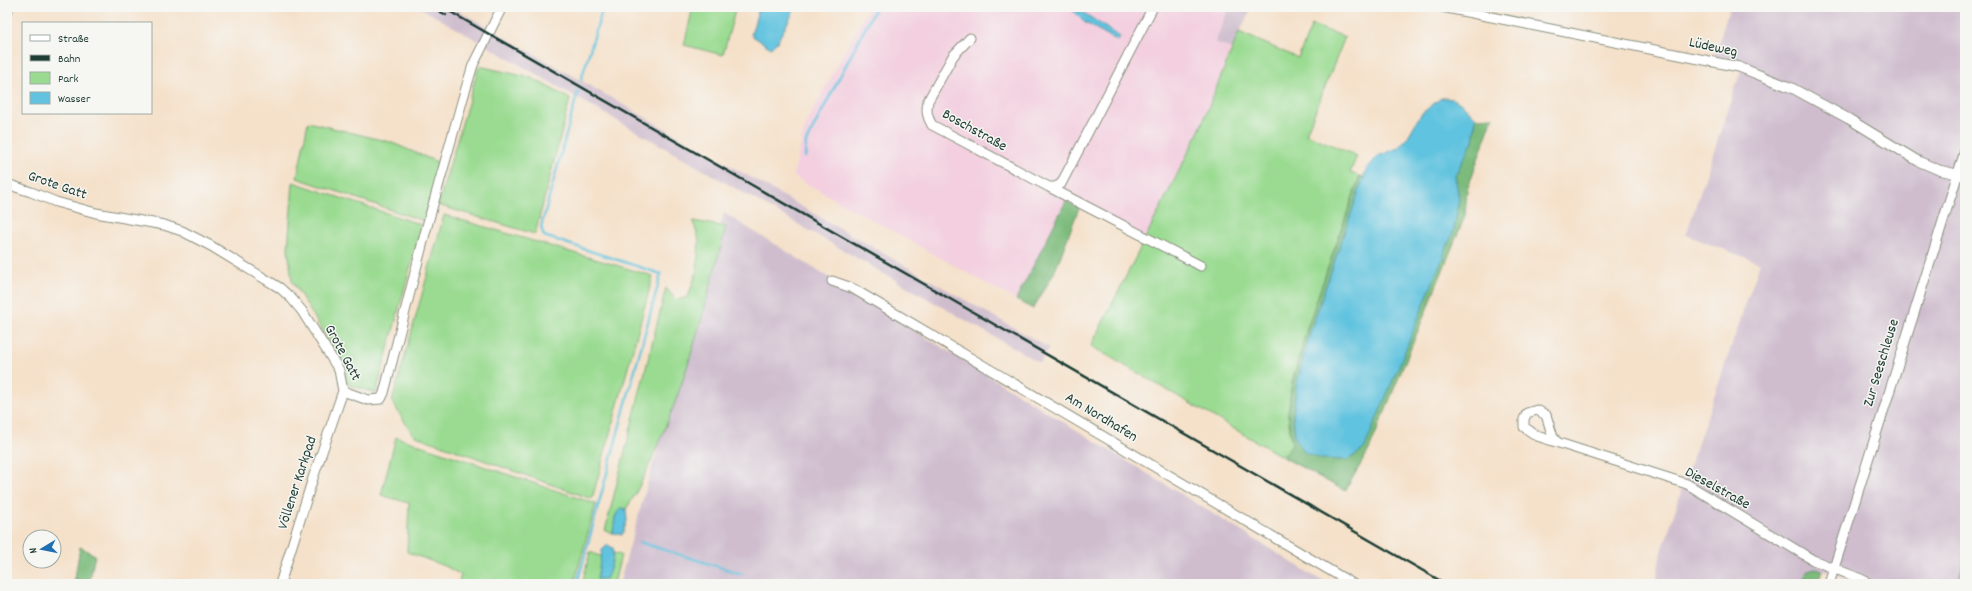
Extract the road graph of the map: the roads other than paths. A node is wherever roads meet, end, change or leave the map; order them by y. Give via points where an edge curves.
1 (502, 7) edge
2 (1153, 7) edge
3 (1442, 7) edge
4 (970, 38) dead end
5 (1965, 151) edge
6 (1961, 176) edge
7 (7, 184) edge
8 (1049, 187) junction
9 (1201, 266) dead end
10 (832, 281) dead end
11 (343, 391) junction
12 (1557, 442) dead end
13 (1834, 568) junction
14 (280, 584) edge
15 (1353, 584) edge
16 (1829, 584) edge
17 (1870, 584) edge

1 - 11 street, Grote Gatt via 474,65 452,135 384,393 381,398 374,401
2 - 8 street via 1061,184
3 - 6 street, Lüdeweg via 1739,67 1792,88 1918,161
4 - 8 street, Boschstraße via 952,56 928,101 928,119 932,125
5 - 6 street, Zur Seeschleuse
6 - 13 street, Zur Seeschleuse
7 - 11 street, Grote Gatt via 96,214 173,228 211,246 246,267 280,288 302,311 339,370
8 - 9 street, Boschstraße
10 - 15 street, Am Nordhafen via 859,292
11 - 14 street, Völlener Karkpad
12 - 13 street, Dieselstraße via 1687,484 1813,560
13 - 16 street, Zur Seeschleuse
13 - 17 street, Dieselstraße

